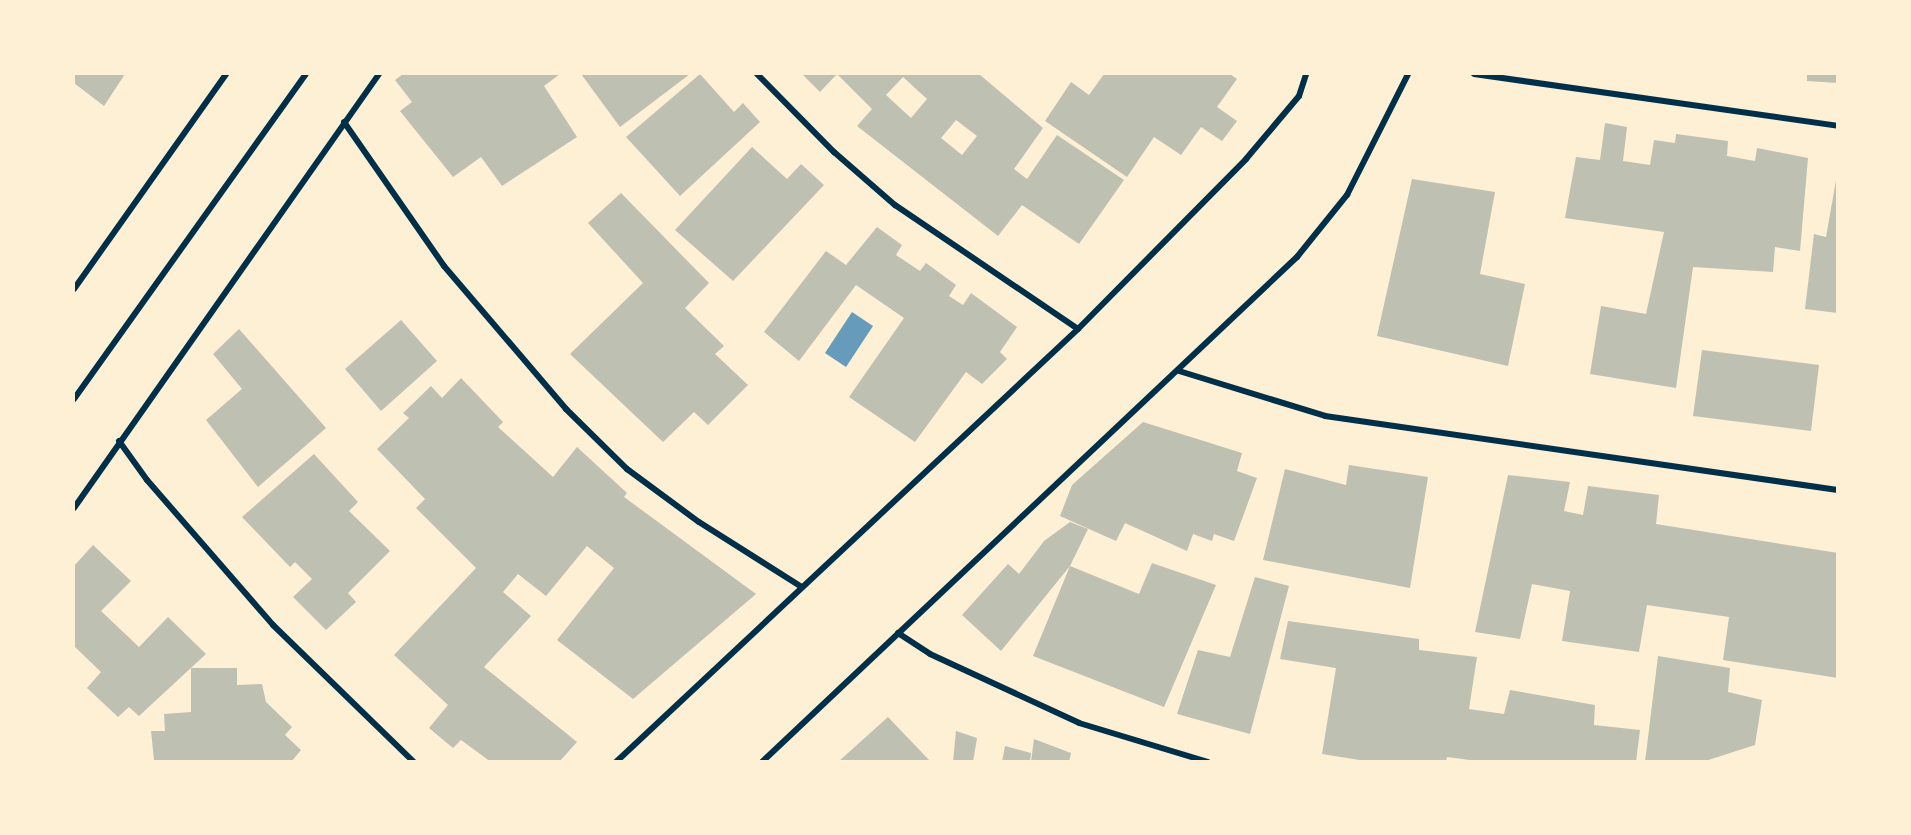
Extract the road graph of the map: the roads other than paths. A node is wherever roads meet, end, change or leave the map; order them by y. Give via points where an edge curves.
1 (226, 74) edge
2 (306, 74) edge
3 (379, 74) edge
4 (757, 74) edge
5 (1306, 74) edge
6 (1408, 74) edge
7 (1474, 74) edge
8 (344, 122) junction
9 (1838, 126) edge
10 (74, 289) edge
11 (1078, 329) junction
12 (1179, 371) junction
13 (74, 399) edge
14 (119, 441) junction
15 (1838, 490) edge
16 (74, 508) edge
17 (802, 587) junction
18 (898, 633) junction
19 (414, 762) edge
20 (616, 762) edge
21 (762, 762) edge
22 (1208, 762) edge

1 - 10 street
2 - 13 street
3 - 8 street
4 - 11 street via 834,152 895,206 973,262 1048,305
5 - 11 street via 1299,96 1246,159
6 - 12 street via 1347,195 1297,257
7 - 9 street
8 - 14 street
8 - 17 street via 444,266 566,409 627,469 699,522
11 - 17 street
12 - 15 street via 1325,416
12 - 18 street
14 - 16 street
14 - 19 street via 147,480 273,625
17 - 20 street
18 - 21 street
18 - 22 street via 930,654 1080,723

